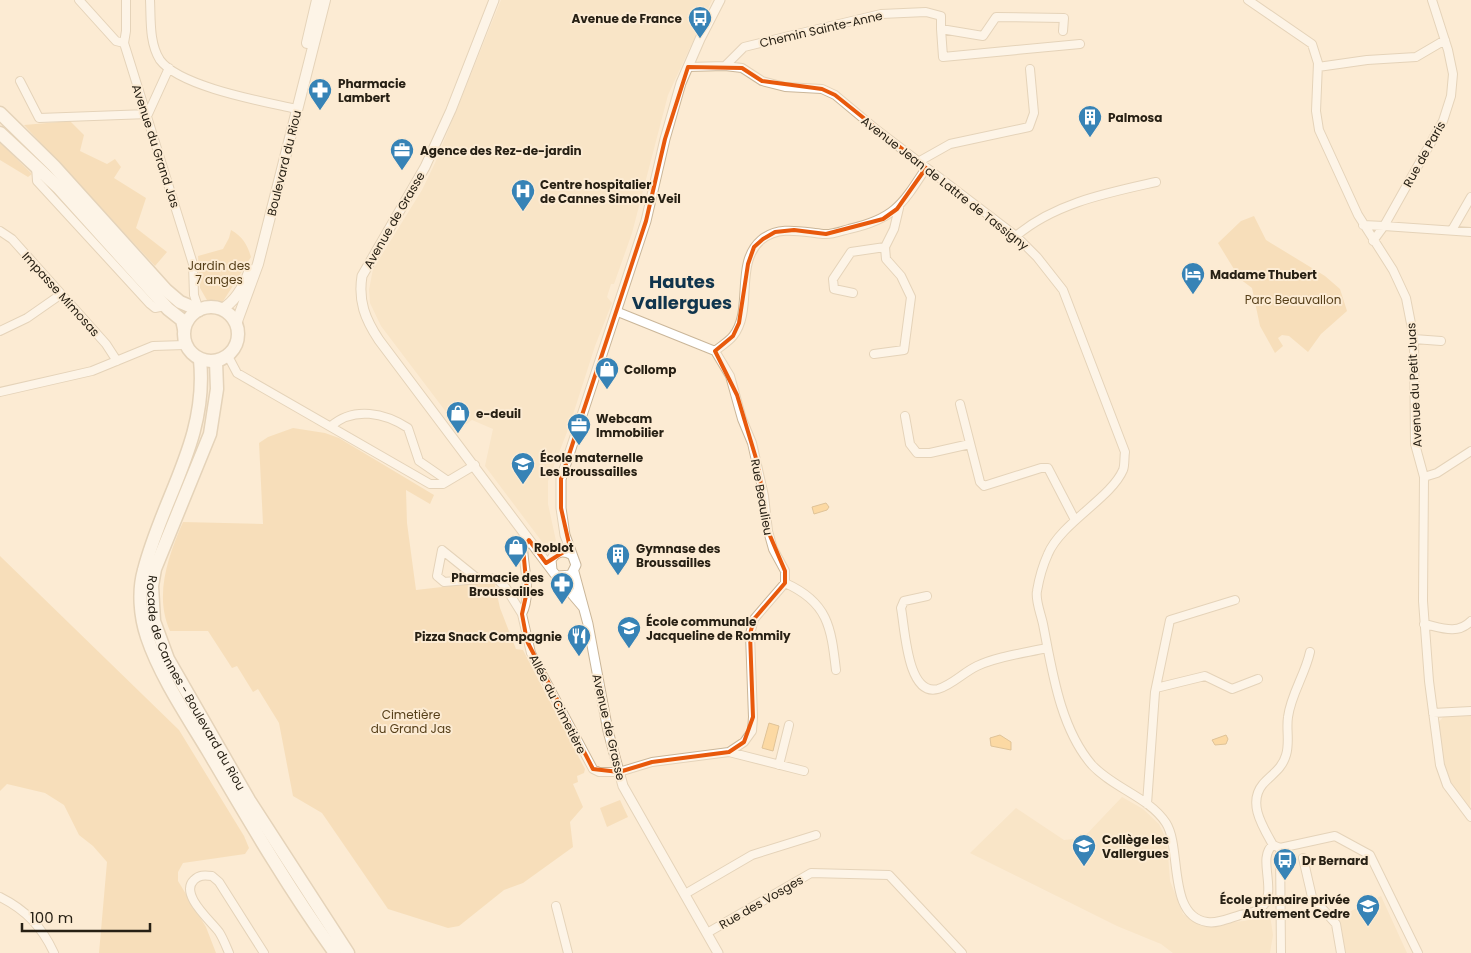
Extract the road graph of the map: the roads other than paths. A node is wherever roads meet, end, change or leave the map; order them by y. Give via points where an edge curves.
1 (79, 0) edge
2 (126, 0) edge
3 (150, 0) edge
4 (317, 0) edge
5 (324, 0) edge
6 (494, 0) edge
7 (720, 0) edge
8 (1248, 0) edge
9 (1432, 0) edge
10 (941, 29) junction
11 (1063, 31) dead end
12 (1445, 40) junction
13 (124, 43) junction
14 (1080, 44) dead end
15 (725, 66) junction
16 (688, 67) junction
17 (169, 68) junction
18 (1318, 68) junction
19 (1030, 69) dead end
20 (20, 82) dead end
21 (292, 108) junction
22 (0, 113) edge
23 (148, 114) junction
24 (0, 133) edge
25 (918, 162) junction
26 (926, 168) junction
27 (1156, 182) dead end
28 (1471, 197) edge
29 (899, 207) junction
30 (1363, 225) junction
31 (1384, 226) junction
32 (1452, 230) junction
33 (0, 231) edge
34 (1471, 232) edge
35 (1016, 236) junction
36 (1373, 241) junction
37 (885, 246) junction
38 (853, 293) dead end
39 (60, 294) junction
40 (222, 309) junction
41 (199, 310) junction
42 (618, 312) junction
43 (236, 324) junction
44 (184, 329) junction
45 (0, 331) edge
46 (1414, 339) junction
47 (1442, 341) dead end
48 (186, 344) junction
49 (715, 351) junction
50 (874, 354) dead end
51 (222, 358) junction
52 (200, 360) junction
53 (117, 361) junction
54 (0, 392) edge
55 (960, 404) dead end
56 (905, 416) dead end
57 (331, 426) junction
58 (970, 444) junction
59 (1471, 451) edge
60 (475, 466) junction
61 (1424, 477) junction
62 (448, 481) junction
63 (1075, 520) junction
64 (566, 535) junction
65 (532, 544) junction
66 (557, 554) junction
67 (572, 555) junction
68 (574, 572) junction
69 (555, 573) junction
70 (478, 579) junction
71 (785, 583) junction
72 (927, 596) dead end
73 (1235, 600) dead end
74 (583, 607) junction
75 (522, 614) junction
76 (1471, 621) edge
77 (1424, 624) junction
78 (1047, 648) junction
79 (1310, 652) dead end
80 (836, 670) dead end
81 (1258, 679) dead end
82 (1156, 688) junction
83 (1471, 711) edge
84 (1433, 713) junction
85 (788, 725) dead end
86 (729, 752) junction
87 (779, 765) junction
88 (804, 771) dead end
89 (619, 772) junction
90 (1147, 804) junction
91 (1471, 817) edge
92 (816, 835) dead end
93 (1276, 846) junction
94 (1304, 858) dead end
95 (685, 894) junction
96 (0, 897) edge
97 (556, 906) dead end
98 (707, 933) junction
99 (54, 953) edge
100 (229, 953) edge
101 (264, 953) edge
102 (334, 953) edge
103 (348, 953) edge
104 (568, 953) edge
105 (718, 953) edge
106 (962, 953) edge
107 (1281, 953) edge
108 (1341, 953) edge
109 (1418, 953) edge

1 - 13 street via 116,41
2 - 13 street
3 - 17 street via 152,36 161,61
4 - 21 main road, Boulevard du Riou
5 - 43 main road, Boulevard du Riou via 258,264
6 - 60 street, Avenue de Grasse via 425,167 366,268 360,290 362,308 369,325
7 - 16 street
8 - 18 street, Avenue du Petit Juas via 1312,44
9 - 12 street, Rue de Paris
10 - 11 street via 983,36 996,17 1005,17 1064,18
10 - 14 street via 943,57
10 - 15 street, Chemin Sainte-Anne via 941,16 926,12 881,14 744,48
12 - 18 street via 1416,57
12 - 31 street, Rue de Paris via 1453,74 1451,96 1443,121
13 - 23 street, Avenue du Grand Jas via 139,96
15 - 16 street, Avenue Jean de Lattre de Tassigny
15 - 25 street, Avenue Jean de Lattre de Tassigny via 742,68 762,81 785,87 822,89 835,94
16 - 42 street via 669,122 646,221
17 - 21 street via 207,88
17 - 23 street
18 - 30 street, Avenue du Petit Juas via 1316,111 1319,130
19 - 25 street via 1034,113 1029,127 950,144
20 - 23 street via 39,118
21 - 40 main road, Boulevard du Riou via 254,260 241,291
22 - 41 highway via 54,166 166,290 180,302
23 - 41 street, Avenue du Grand Jas via 193,264 194,295
24 - 44 highway via 36,166 165,306 182,320
25 - 26 street, Avenue Jean de Lattre de Tassigny
26 - 29 street
26 - 35 street, Avenue Jean de Lattre de Tassigny
27 - 35 street via 1084,198 1028,226
28 - 32 street
29 - 37 street via 894,229
29 - 49 street via 883,219 854,228 826,234 794,230 776,232 763,239 754,247 748,264 739,323 733,336
30 - 31 street
30 - 36 street, Avenue du Petit Juas
31 - 32 street
31 - 36 street, Rue de Paris
32 - 34 street
33 - 39 street, Impasse Mimosas via 12,239
35 - 63 street, Avenue Jean de Lattre de Tassigny via 1063,290 1125,452 1123,470 1114,483
36 - 46 street, Avenue du Petit Juas via 1393,270 1406,298
37 - 38 street via 851,252 833,279 834,289
37 - 50 street via 886,259 901,276 911,297 904,350
39 - 45 street via 27,318
39 - 53 street, Impasse Mimosas via 106,344
40 - 41 highway via 206,307
40 - 43 highway
41 - 44 highway
42 - 49 street
42 - 64 street via 560,479
43 - 51 highway via 238,341
44 - 48 highway
46 - 47 street
46 - 61 street, Avenue du Petit Juas via 1415,444
48 - 52 highway
48 - 53 street via 153,346
49 - 71 street, Rue Beaulieu via 730,376 752,443 768,532 785,571
51 - 52 highway
51 - 57 street via 237,374
51 - 103 highway, Rocade de Cannes - Boulevard du Riou via 210,434 155,569 152,586 154,622 168,659 249,800
52 - 102 highway, Rocade de Cannes - Boulevard du Riou via 203,385 195,430 144,570 143,622 176,698
53 - 54 street via 59,380
55 - 58 street
56 - 58 street via 910,444 917,453
57 - 62 street via 430,484
57 - 62 street via 348,416 369,413 402,424 408,428 418,461
58 - 63 street via 980,482 984,486 1048,468
59 - 61 street via 1437,473
60 - 62 street
60 - 65 street, Avenue de Grasse
61 - 77 street, Avenue du Petit Juas
63 - 78 street, Avenue Jean de Lattre de Tassigny via 1048,553 1036,592
64 - 66 street
64 - 67 street
65 - 66 street, Avenue de Grasse
65 - 69 street, Avenue de Grasse
65 - 75 street via 523,548 527,605
66 - 67 street
66 - 69 street via 550,563
67 - 68 street via 576,565
68 - 69 street via 567,577
68 - 74 street
69 - 74 street, Avenue de Grasse
70 - 70 street, Allée du Cimetière via 459,563 442,550 437,576 444,582
70 - 75 street, Allée du Cimetière via 498,580
71 - 80 street via 799,589 819,605 829,624
71 - 86 street via 754,619 750,634 752,731 744,742
72 - 78 street via 904,601 901,608 913,674 925,688 940,689 979,665
73 - 82 street via 1170,620
74 - 89 street, Avenue de Grasse
75 - 89 street, Allée du Cimetière via 531,653 589,763 599,772
76 - 77 street via 1455,631
77 - 84 street, Avenue du Petit Juas
78 - 90 street, Avenue Jean de Lattre de Tassigny via 1071,731 1092,764
79 - 93 street via 1307,668 1291,703 1288,751 1278,771 1262,785 1257,796 1256,808
81 - 82 street via 1232,689 1205,676
82 - 90 street
83 - 84 street
84 - 91 street, Avenue du Petit Juas via 1440,764 1447,785
85 - 87 street
86 - 87 street
86 - 89 street via 652,762
87 - 88 street
89 - 95 street, Avenue de Grasse via 623,786
90 - 93 street, Avenue Jean de Lattre de Tassigny via 1166,823 1170,833 1184,902 1193,916 1207,922 1260,910 1269,892 1268,848
92 - 95 street via 752,855
93 - 107 street
93 - 109 street via 1295,846 1334,836 1370,855
94 - 108 street via 1312,897 1336,924
95 - 98 street, Avenue de Grasse
96 - 99 street via 14,904 45,932
97 - 104 street
98 - 105 street, Avenue de Grasse
98 - 106 street, Rue des Vosges via 811,873 889,876
100 - 101 street via 219,932 193,900 190,883 197,877 212,876 219,882

